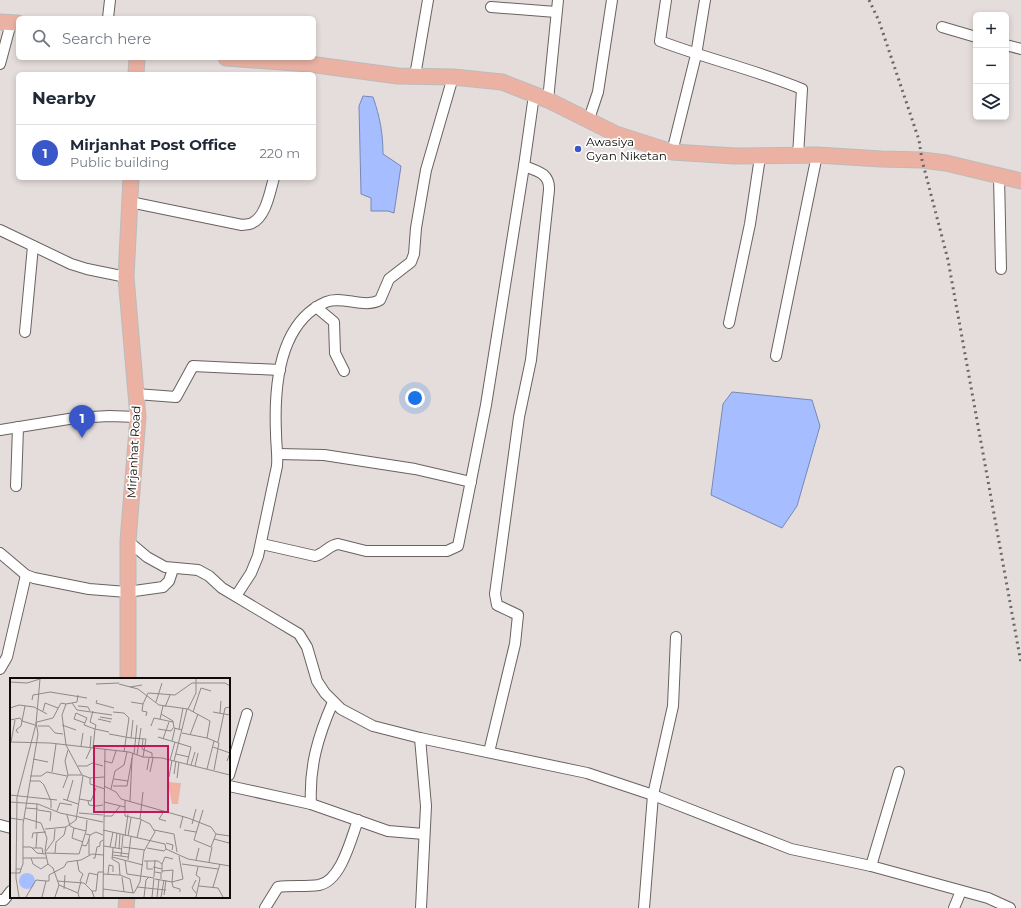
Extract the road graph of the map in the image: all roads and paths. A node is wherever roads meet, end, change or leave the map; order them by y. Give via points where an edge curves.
1 (110, 0) edge
2 (428, 0) edge
3 (558, 0) edge
4 (612, 0) edge
5 (666, 0) edge
6 (704, 0) edge
7 (491, 7) dead end
8 (556, 12) junction
9 (108, 16) edge
10 (10, 23) edge
11 (942, 27) dead end
12 (973, 36) edge
13 (1009, 46) edge
14 (1021, 49) edge
15 (696, 55) junction
16 (137, 60) edge
17 (241, 60) edge
18 (0, 64) edge
19 (307, 69) edge
20 (136, 72) edge
21 (415, 76) junction
22 (453, 77) junction
23 (534, 94) junction
24 (548, 100) junction
25 (588, 122) junction
26 (672, 152) junction
27 (817, 155) junction
28 (798, 156) junction
29 (760, 157) junction
30 (524, 166) junction
31 (999, 176) junction
32 (131, 180) edge
33 (273, 180) edge
34 (1021, 181) edge
35 (130, 202) junction
36 (0, 230) edge
37 (33, 246) junction
38 (1001, 269) dead end
39 (126, 277) junction
40 (316, 307) junction
41 (729, 323) dead end
42 (25, 332) dead end
43 (776, 356) dead end
44 (280, 370) junction
45 (344, 372) dead end
46 (136, 394) junction
47 (138, 417) junction
48 (18, 427) junction
49 (0, 430) edge
50 (278, 454) junction
51 (471, 482) junction
52 (16, 486) dead end
53 (128, 541) junction
54 (262, 544) junction
55 (0, 552) edge
56 (173, 569) junction
57 (26, 575) junction
58 (127, 592) junction
59 (236, 596) junction
60 (676, 637) dead end
61 (0, 669) edge
62 (128, 678) edge
63 (333, 702) junction
64 (247, 714) dead end
65 (420, 738) junction
66 (489, 752) junction
67 (230, 772) edge
68 (899, 772) dead end
69 (230, 786) edge
70 (653, 795) junction
71 (311, 804) junction
72 (358, 820) junction
73 (0, 825) edge
74 (10, 828) edge
75 (424, 834) junction
76 (872, 866) junction
77 (961, 891) junction
78 (10, 892) edge
79 (0, 900) edge
80 (264, 908) edge
81 (421, 908) edge
82 (644, 908) edge
83 (954, 908) edge
84 (1010, 908) edge

1 - 9 street
2 - 21 street
3 - 8 street
4 - 25 street via 598,92
5 - 15 street via 660,41
6 - 15 street
7 - 8 street
8 - 24 street
10 - 18 street
11 - 12 street
13 - 14 street
15 - 26 street
15 - 28 street via 768,75 802,89
16 - 20 main road
17 - 19 main road
19 - 21 main road
21 - 22 main road
22 - 23 main road via 502,82
22 - 40 street via 426,170 411,262 391,276 382,297 376,301 327,301
23 - 24 main road
23 - 30 street
24 - 25 main road
25 - 26 main road via 624,137
26 - 29 main road
27 - 28 main road
27 - 31 main road via 922,160
27 - 43 street
28 - 29 main road
29 - 41 street via 750,224
30 - 51 street via 486,406
30 - 66 street via 545,175 550,182 531,360 519,417 495,594 497,605 518,615 515,644
31 - 34 main road
31 - 38 street
32 - 35 main road, Mirjanhat Road
33 - 35 street via 259,217 252,223 242,225
35 - 39 main road, Mirjanhat Road
36 - 37 street
37 - 39 street via 87,269
37 - 42 street
39 - 46 main road, Mirjanhat Road
40 - 44 street via 299,321 290,335
40 - 45 street via 334,322 335,353
44 - 46 street via 193,366 176,396
44 - 50 street via 276,420
46 - 47 main road, Mirjanhat Road
47 - 48 street via 75,418
47 - 53 main road, Mirjanhat Road
48 - 49 street
48 - 52 street
50 - 51 street via 324,455
50 - 54 street
51 - 54 street via 461,537 458,546 451,550 371,551 333,544 315,556
53 - 56 street via 147,557
53 - 58 main road, Mirjanhat Road
54 - 59 street via 255,564
55 - 57 street
56 - 58 street via 169,581 163,587
56 - 59 street via 198,570
57 - 58 street via 89,589
57 - 61 street via 7,657
58 - 62 main road, Mirjanhat Road
59 - 63 street via 299,634 307,647 317,682
60 - 70 street via 673,706
63 - 65 street via 340,709 372,726
63 - 71 street via 321,730 312,764
64 - 67 street
65 - 66 street
65 - 75 street via 426,806
66 - 70 street via 587,773
68 - 76 street
69 - 71 street
70 - 76 street via 791,849
70 - 82 street
71 - 72 street
72 - 75 street via 388,830
72 - 80 street via 342,864 330,879 320,884 278,887
73 - 74 street
75 - 81 street
76 - 77 street
77 - 83 street
77 - 84 street via 988,898
78 - 79 street via 4,900

